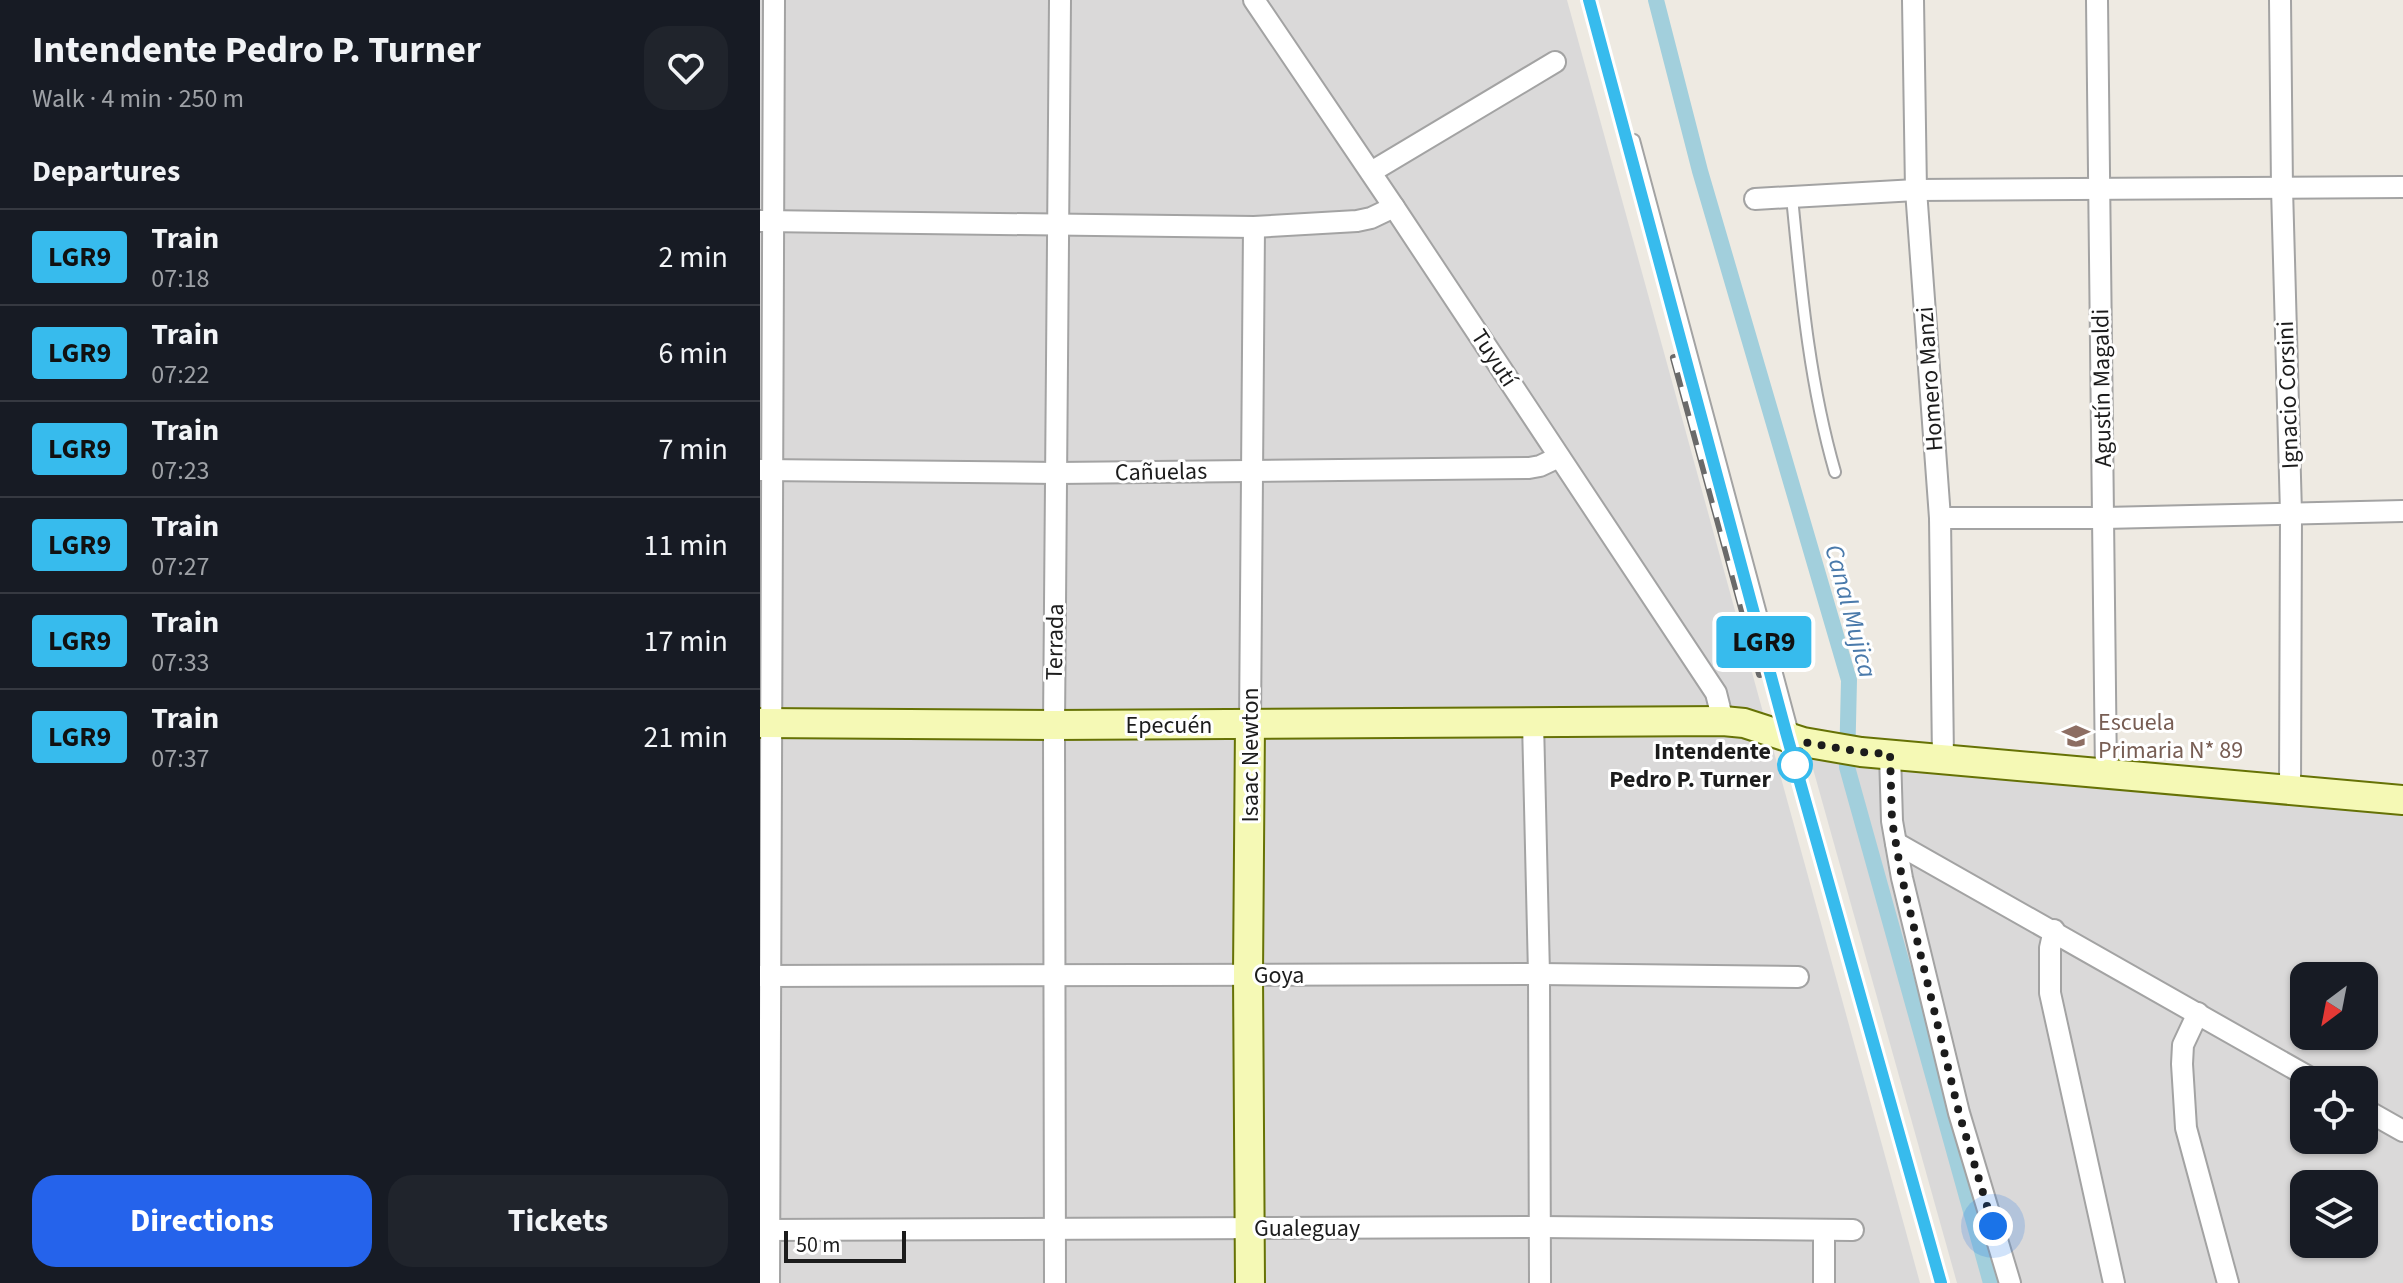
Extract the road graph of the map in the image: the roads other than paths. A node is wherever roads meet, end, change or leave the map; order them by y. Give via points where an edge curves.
1 (774, 0) edge
2 (1060, 0) edge
3 (1254, 0) edge
4 (1913, 0) edge
5 (2097, 0) edge
6 (2280, 0) edge
7 (1555, 62) dead end
8 (1634, 140) dead end
9 (1371, 172) junction
10 (2403, 187) edge
11 (2099, 188) junction
12 (2282, 188) junction
13 (1916, 190) junction
14 (1792, 197) junction
15 (1755, 199) dead end
16 (1394, 207) junction
17 (767, 221) edge
18 (1059, 223) junction
19 (1254, 227) junction
20 (1559, 457) junction
21 (765, 470) edge
22 (1251, 471) junction
23 (1835, 472) dead end
24 (1057, 473) junction
25 (2403, 511) edge
26 (2291, 513) junction
27 (1940, 518) junction
28 (2104, 518) junction
29 (1723, 721) junction
30 (1533, 722) junction
31 (765, 723) edge
32 (1250, 724) junction
33 (1054, 725) junction
34 (1794, 739) junction
35 (1890, 754) junction
36 (1943, 759) junction
37 (2106, 775) junction
38 (2290, 791) junction
39 (2403, 800) edge
40 (1896, 843) junction
41 (2054, 930) junction
42 (1539, 974) junction
43 (1248, 975) junction
44 (765, 976) edge
45 (1053, 976) junction
46 (1798, 977) dead end
47 (2198, 1013) junction
48 (2290, 1066) edge
49 (2378, 1117) edge
50 (2403, 1131) edge
51 (1540, 1227) junction
52 (1250, 1228) junction
53 (1056, 1229) junction
54 (764, 1230) edge
55 (1824, 1230) junction
56 (1853, 1230) dead end
57 (769, 1283) edge
58 (1055, 1283) edge
59 (1250, 1283) edge
60 (1540, 1283) edge
61 (1824, 1283) edge
62 (2010, 1283) edge
63 (2114, 1283) edge
64 (2228, 1283) edge

1 - 17 street
2 - 18 street, Terrada
3 - 9 street, Tuyutí
4 - 13 street, Homero Manzi
5 - 11 street, Agustín Magaldi
6 - 12 street, Ignacio Corsini
7 - 9 street
8 - 34 lane
9 - 16 street, Tuyutí
10 - 12 street
11 - 12 street
11 - 13 street
11 - 28 street, Agustín Magaldi
12 - 26 street, Ignacio Corsini
13 - 14 street
13 - 27 street, Homero Manzi
14 - 15 street
14 - 23 lane via 1819,418
16 - 19 street via 1357,221
16 - 20 street, Tuyutí
17 - 18 street
17 - 21 street
18 - 19 street
18 - 24 street, Terrada
19 - 22 street, Isaac Newton
20 - 22 street, Cañuelas via 1529,468
20 - 29 street, Tuyutí via 1716,693
21 - 24 street, Cañuelas
21 - 31 street
22 - 24 street, Cañuelas
22 - 32 street, Isaac Newton
24 - 33 street, Terrada
25 - 26 street
26 - 28 street
26 - 38 street, Ignacio Corsini
27 - 28 street
27 - 36 street, Homero Manzi
28 - 37 street, Agustín Magaldi
29 - 30 street, Epecuén
29 - 34 street, Epecuén
30 - 32 street, Epecuén
30 - 42 street
31 - 33 street, Epecuén
31 - 44 street
32 - 33 street, Epecuén
32 - 43 street, Isaac Newton
33 - 45 street, Terrada
34 - 35 street, Epecuén
35 - 36 street, Epecuén
35 - 40 street
36 - 37 street, Epecuén
37 - 38 street, Epecuén
38 - 39 street, Epecuén
40 - 41 street
40 - 62 street via 1959,1113
41 - 47 street
41 - 63 street via 2050,993
42 - 43 street, Goya
42 - 46 street, Goya
42 - 51 street
43 - 45 street, Goya
43 - 52 street, Isaac Newton
44 - 45 street, Goya
44 - 54 street
45 - 53 street, Terrada
47 - 48 street
47 - 64 street via 2183,1045 2186,1128
49 - 50 street
51 - 52 street, Gualeguay
51 - 55 street, Gualeguay
51 - 60 street
52 - 53 street, Gualeguay
52 - 59 street, Isaac Newton
53 - 54 street, Gualeguay
53 - 58 street, Terrada
54 - 57 street
55 - 56 street, Gualeguay
55 - 61 street

